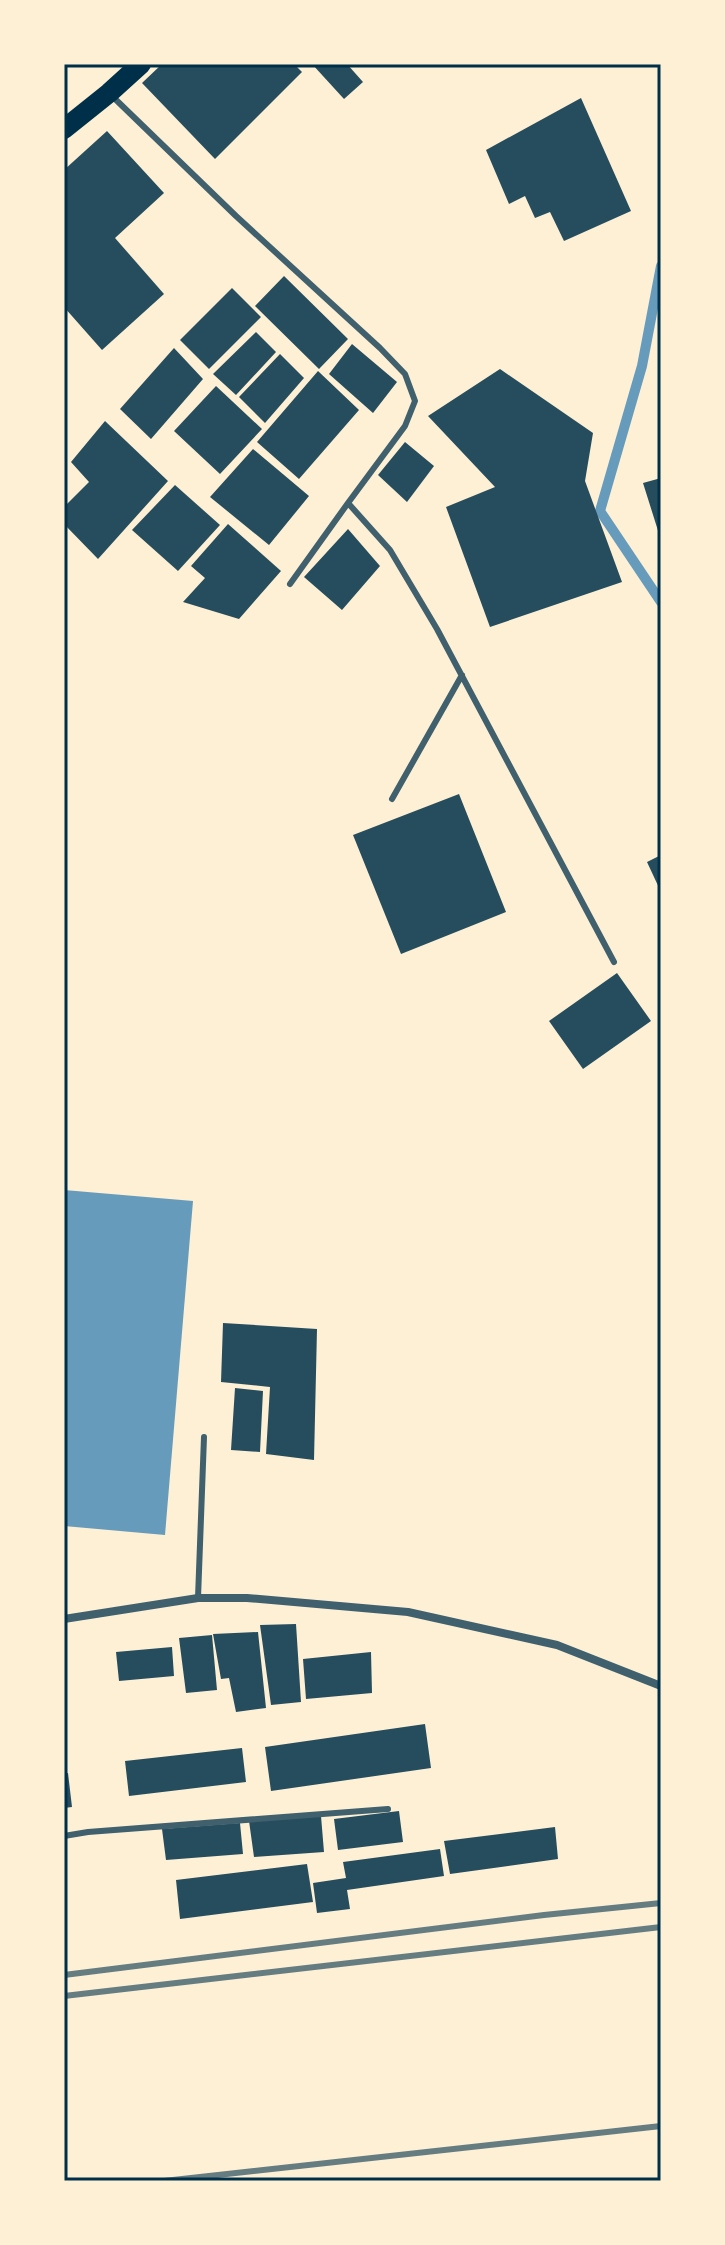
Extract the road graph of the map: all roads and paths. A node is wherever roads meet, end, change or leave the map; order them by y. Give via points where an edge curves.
1 (141, 64) edge
2 (109, 93) junction
3 (64, 129) edge
4 (348, 503) junction
5 (290, 584) dead end
6 (462, 675) junction
7 (392, 799) dead end
8 (614, 962) dead end
9 (204, 1437) dead end
10 (198, 1598) junction
11 (64, 1619) edge
12 (661, 1686) edge
13 (388, 1809) dead end
14 (64, 1836) edge

1 - 2 main road
2 - 3 main road
2 - 4 lane via 405,374 415,401 405,426
4 - 5 lane
4 - 6 lane via 390,550
6 - 7 lane
6 - 8 lane
9 - 10 lane
10 - 11 street
10 - 12 street via 408,1612 557,1645
13 - 14 lane

